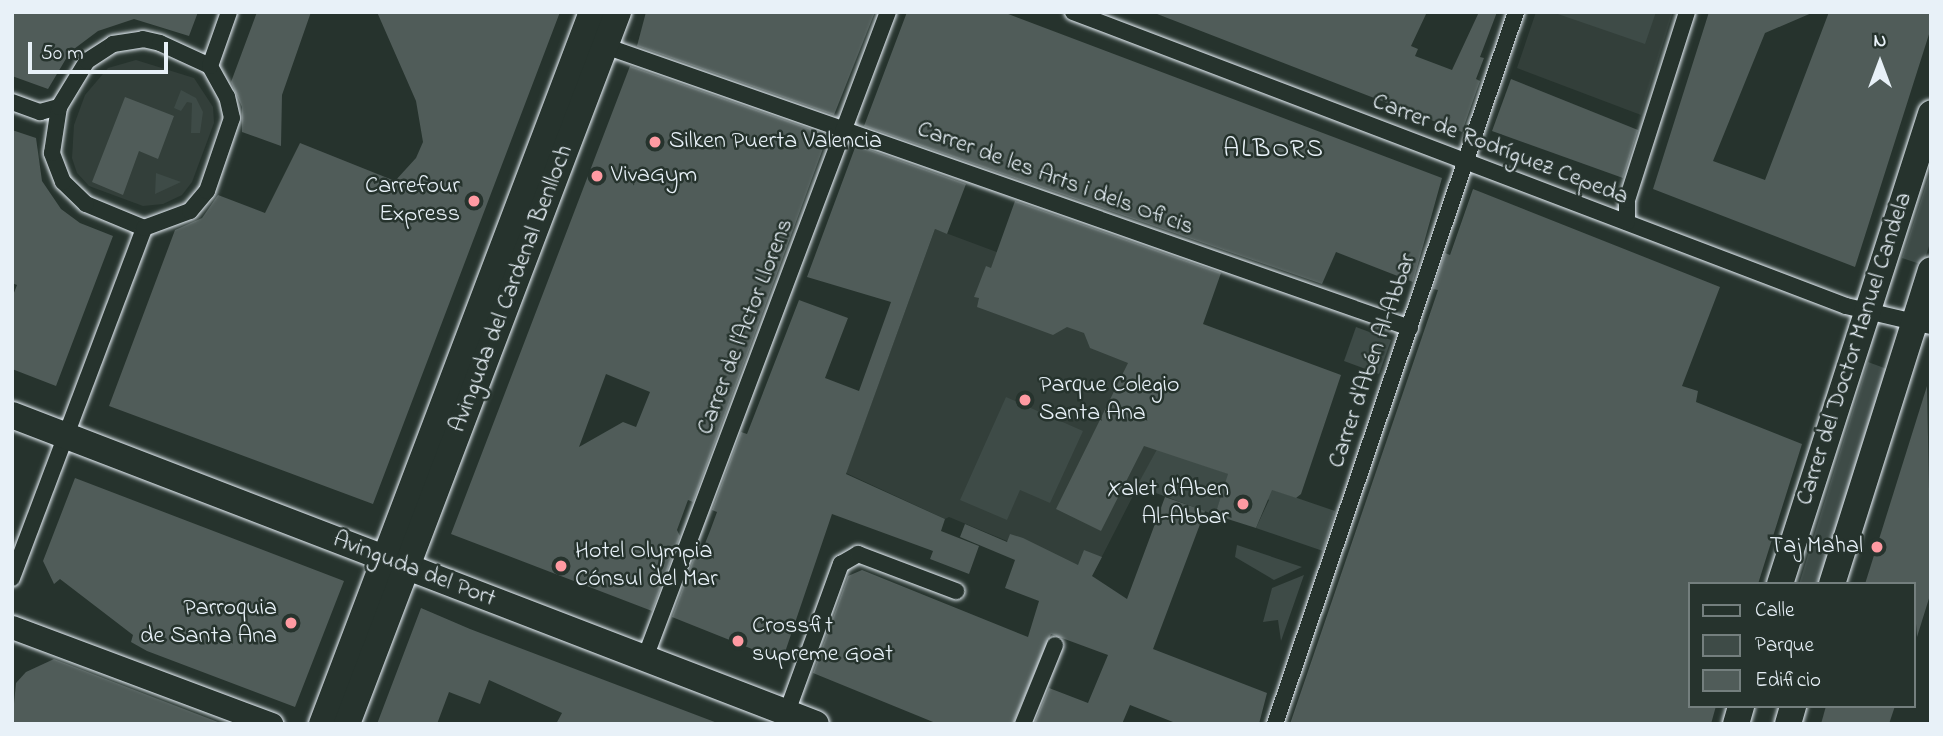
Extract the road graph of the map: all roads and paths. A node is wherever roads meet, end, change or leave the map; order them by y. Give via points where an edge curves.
1 (229, 12) edge
2 (592, 12) edge
3 (618, 12) edge
4 (888, 12) edge
5 (1073, 12) edge
6 (1516, 12) edge
7 (1687, 12) edge
8 (605, 46) junction
9 (210, 66) junction
10 (12, 102) edge
11 (59, 107) junction
12 (1931, 114) edge
13 (846, 129) junction
14 (1463, 161) junction
15 (1627, 222) junction
16 (144, 228) junction
17 (1931, 270) edge
18 (1868, 313) junction
19 (1922, 325) edge
20 (1409, 328) junction
21 (12, 415) edge
22 (66, 436) junction
23 (394, 563) junction
24 (12, 578) edge
25 (1781, 582) edge
26 (1833, 582) edge
27 (956, 590) dead end
28 (12, 627) edge
29 (1055, 645) dead end
30 (645, 658) junction
31 (787, 712) junction
32 (271, 724) edge
33 (321, 724) edge
34 (346, 724) edge
35 (816, 724) edge
36 (1023, 724) edge
37 (1275, 724) edge

1 - 9 street
2 - 23 main road, Avinguda del Cardenal Benlloch
3 - 8 main road, Avinguda del Cardenal Benlloch
4 - 13 street, Carrer de l'Actor Llorens
5 - 14 street, Carrer de Rodríguez Cepeda
6 - 14 street, Carrer d'Abén Al-Abbar
7 - 15 street via 1628,200
8 - 13 street, Carrer de les Arts i dels Oficis
8 - 23 main road, Avinguda del Cardenal Benlloch
9 - 11 street via 201,58 143,39 113,44 87,61
9 - 16 street via 227,97 232,118 207,191 190,211
10 - 11 street via 40,112
11 - 16 street via 52,153 62,182 86,204
12 - 18 main road, Carrer del Doctor Manuel Candela
13 - 20 street, Carrer de les Arts i dels Oficis
13 - 30 street, Carrer de l'Actor Llorens
14 - 15 street, Carrer de Rodríguez Cepeda
14 - 20 street, Carrer d'Abén Al-Abbar
15 - 18 street, Carrer de Rodríguez Cepeda
16 - 22 street
17 - 19 main road, Carrer del Doctor Manuel Candela
18 - 19 street, Carrer de Rodríguez Cepeda
18 - 25 main road, Carrer del Doctor Manuel Candela
19 - 26 main road, Carrer del Doctor Manuel Candela
20 - 37 street, Carrer d'Abén Al-Abbar
21 - 22 main road, Avinguda del Port
22 - 23 main road, Avinguda del Port
22 - 24 street
23 - 30 main road, Avinguda del Port
23 - 33 main road
23 - 34 main road
27 - 31 street via 858,554 841,564
28 - 32 street
29 - 36 street
30 - 31 main road, Avinguda del Port
31 - 35 main road, Avinguda del Port

